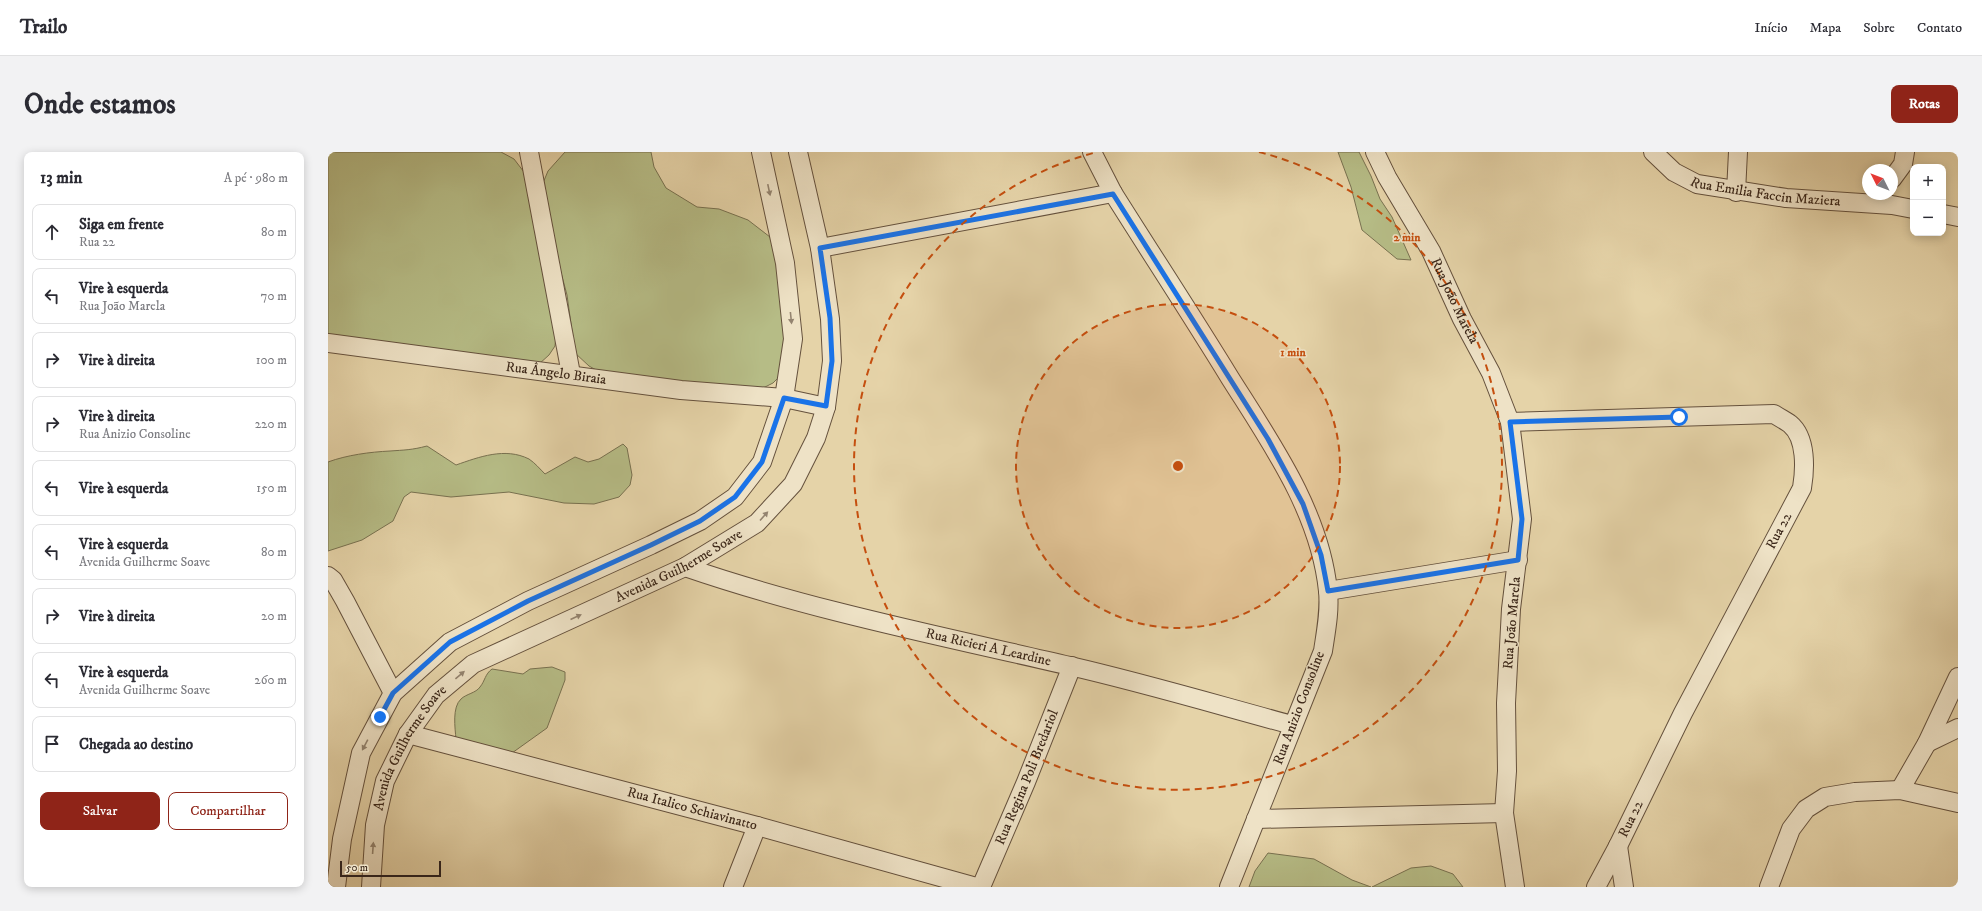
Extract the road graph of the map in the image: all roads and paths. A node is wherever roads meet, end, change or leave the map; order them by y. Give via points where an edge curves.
1 (529, 152) edge
2 (761, 152) edge
3 (798, 152) edge
4 (1092, 152) edge
5 (1376, 152) edge
6 (1653, 152) edge
7 (1738, 152) edge
8 (1905, 152) edge
9 (1898, 171) edge
10 (1736, 192) junction
11 (1113, 194) junction
12 (1862, 197) edge
13 (1849, 202) junction
14 (1910, 209) edge
15 (1946, 215) edge
16 (1958, 217) edge
17 (820, 248) junction
18 (328, 343) edge
19 (571, 374) junction
20 (784, 398) junction
21 (826, 406) junction
22 (1510, 422) junction
23 (1518, 560) junction
24 (684, 567) junction
25 (328, 576) edge
26 (1328, 591) junction
27 (1072, 666) junction
28 (1958, 677) edge
29 (393, 693) junction
30 (1292, 725) junction
31 (1958, 728) edge
32 (408, 734) junction
33 (1927, 742) junction
34 (1900, 790) junction
35 (1958, 803) edge
36 (1504, 814) junction
37 (1256, 819) junction
38 (757, 826) junction
39 (1618, 846) junction
40 (336, 887) edge
41 (371, 887) edge
42 (733, 887) edge
43 (976, 887) edge
44 (981, 887) edge
45 (1229, 887) edge
46 (1515, 887) edge
47 (1596, 887) edge
48 (1624, 887) edge
49 (1769, 887) edge

1 - 19 street
2 -> 20 street, Avenida Guilherme Soave via 785,263 794,339
3 - 17 street, Avenida Guilherme Soave
4 - 11 street, Rua Anizio Consoline
5 - 22 street, Rua João Marela via 1387,177 1431,251 1462,319 1491,373
6 - 10 street, Rua Emilia Faccin Maziera via 1674,172 1697,184
7 - 10 street
8 - 9 street via 1903,164
10 - 13 street, Rua Emilia Faccin Maziera
11 - 17 street
11 - 26 street, Rua Anizio Consoline via 1268,439 1303,504 1321,555
12 - 13 street
13 - 14 street, Rua Emilia Faccin Maziera
15 - 16 street
17 - 21 street, Avenida Guilherme Soave via 830,318 832,361
18 - 19 street, Rua Ângelo Biraia
19 - 20 street, Rua Ângelo Biraia via 681,390
20 - 21 street, Rua Ângelo Biraia
20 - 29 street, Avenida Guilherme Soave via 762,462 735,497 700,521 528,601 450,642
24 -> 21 street, Avenida Guilherme Soave via 757,523 788,489 816,438
22 - 23 street, Rua João Marela via 1522,519
22 - 39 street, Rua 22 via 1774,414 1792,426 1801,444 1805,467 1802,488 1683,713
23 - 26 street
23 - 36 street, Rua João Marela via 1511,609 1506,696 1507,771
24 - 27 street, Rua Ricieri A Leardine via 741,587
32 -> 24 street, Avenida Guilherme Soave via 436,695 473,664
25 - 29 street via 345,601
26 - 30 street, Rua Anizio Consoline via 1328,623 1323,651
27 - 30 street, Rua Ricieri A Leardine
27 - 44 street, Rua Regina Poli Bredariol
28 - 33 street
29 -> 40 street, Avenida Guilherme Soave via 361,752 342,839
30 - 37 street, Rua Anizio Consoline
31 - 33 street
32 - 38 street, Rua Italico Schiavinatto
41 -> 32 street, Avenida Guilherme Soave via 375,825 385,781
33 - 34 street
34 - 35 street
34 - 49 street via 1855,792 1825,797 1806,809 1791,829
36 - 37 street
36 - 46 street, Rua João Marela
37 - 45 street, Rua Anizio Consoline
38 - 42 street
38 - 43 street, Rua Italico Schiavinatto
39 - 47 street, Rua 22
39 - 48 street

